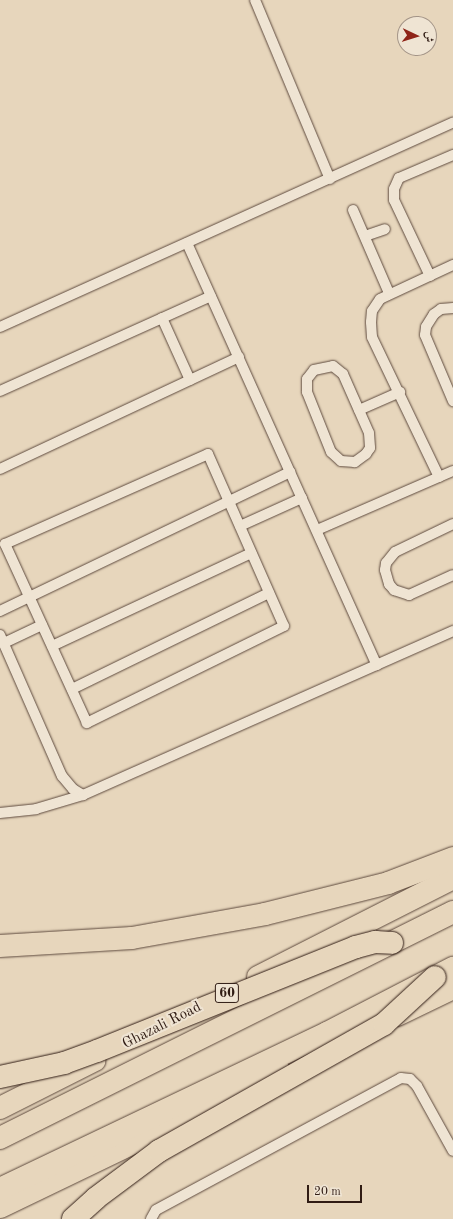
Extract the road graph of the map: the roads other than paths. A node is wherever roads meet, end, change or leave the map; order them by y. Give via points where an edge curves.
1 (255, 0) edge
2 (453, 122) edge
3 (453, 154) edge
4 (330, 179) junction
5 (354, 210) dead end
6 (384, 229) dead end
7 (365, 236) junction
8 (187, 243) junction
9 (453, 265) edge
10 (430, 276) junction
11 (389, 293) junction
12 (211, 296) junction
13 (453, 308) edge
14 (162, 318) junction
15 (0, 327) edge
16 (239, 357) junction
17 (190, 380) junction
18 (0, 391) edge
19 (400, 392) junction
20 (453, 402) edge
21 (359, 410) junction
22 (0, 469) edge
23 (453, 471) edge
24 (290, 472) junction
25 (439, 477) junction
26 (302, 498) junction
27 (229, 500) junction
28 (453, 524) edge
29 (240, 526) junction
30 (317, 530) junction
31 (252, 553) junction
32 (453, 575) edge
33 (269, 593) junction
34 (30, 596) junction
35 (0, 610) edge
36 (42, 625) junction
37 (453, 631) edge
38 (2, 639) edge
39 (52, 646) junction
40 (377, 665) junction
41 (72, 689) junction
42 (83, 795) junction
43 (0, 813) edge
44 (453, 858) edge
45 (453, 878) edge
46 (453, 912) edge
47 (392, 943) junction
48 (0, 946) edge
49 (444, 972) edge
50 (453, 988) edge
51 (0, 1077) edge
52 (0, 1108) edge
53 (0, 1138) edge
54 (453, 1151) edge
55 (0, 1189) edge
56 (0, 1207) edge
57 (74, 1219) edge
58 (151, 1219) edge

1 - 4 lane
2 - 4 lane
3 - 10 lane via 399,178 394,189 394,200
4 - 8 lane
5 - 7 lane
6 - 7 lane
7 - 11 lane
8 - 12 lane
8 - 15 lane
9 - 10 lane
10 - 11 lane
11 - 19 lane via 380,298 372,311 372,337
12 - 14 lane
12 - 16 lane
13 - 20 lane via 441,309 434,314 426,327 425,335
14 - 17 lane
14 - 18 lane
16 - 17 lane
16 - 24 lane
17 - 22 lane
19 - 21 lane
19 - 25 lane
21 - 21 lane via 369,433 370,448 355,462 341,461 331,452 307,392 310,374 320,367 333,366 339,369 344,374
23 - 25 lane
24 - 26 lane
24 - 27 lane
25 - 30 lane
26 - 29 lane
26 - 30 lane
27 - 29 lane
27 - 34 lane
27 - 34 lane via 208,454 5,544
28 - 32 lane via 395,552 386,563 385,570 389,584 394,590 409,595
29 - 31 lane
30 - 40 lane
31 - 33 lane
31 - 39 lane
33 - 41 lane
33 - 41 lane via 284,626 87,723
34 - 35 lane
34 - 36 lane
36 - 38 lane
36 - 39 lane
37 - 40 lane
38 - 42 lane via 62,776
39 - 41 lane
40 - 42 lane
42 - 43 lane via 36,809
44 - 48 main road via 388,883 265,914 132,938
45 - 52 main road, Ghazali Road / 60
46 - 47 main road, 60
47 - 51 main road, bridge via 375,942 356,947 97,1051 64,1063
47 - 53 main road, Ghazali Road / 60
49 - 55 main road, bridge via 327,1033
49 - 57 main road, bridge via 384,1024 159,1151 96,1198
50 - 56 main road
54 - 58 lane via 417,1086 410,1079 401,1078 156,1210

